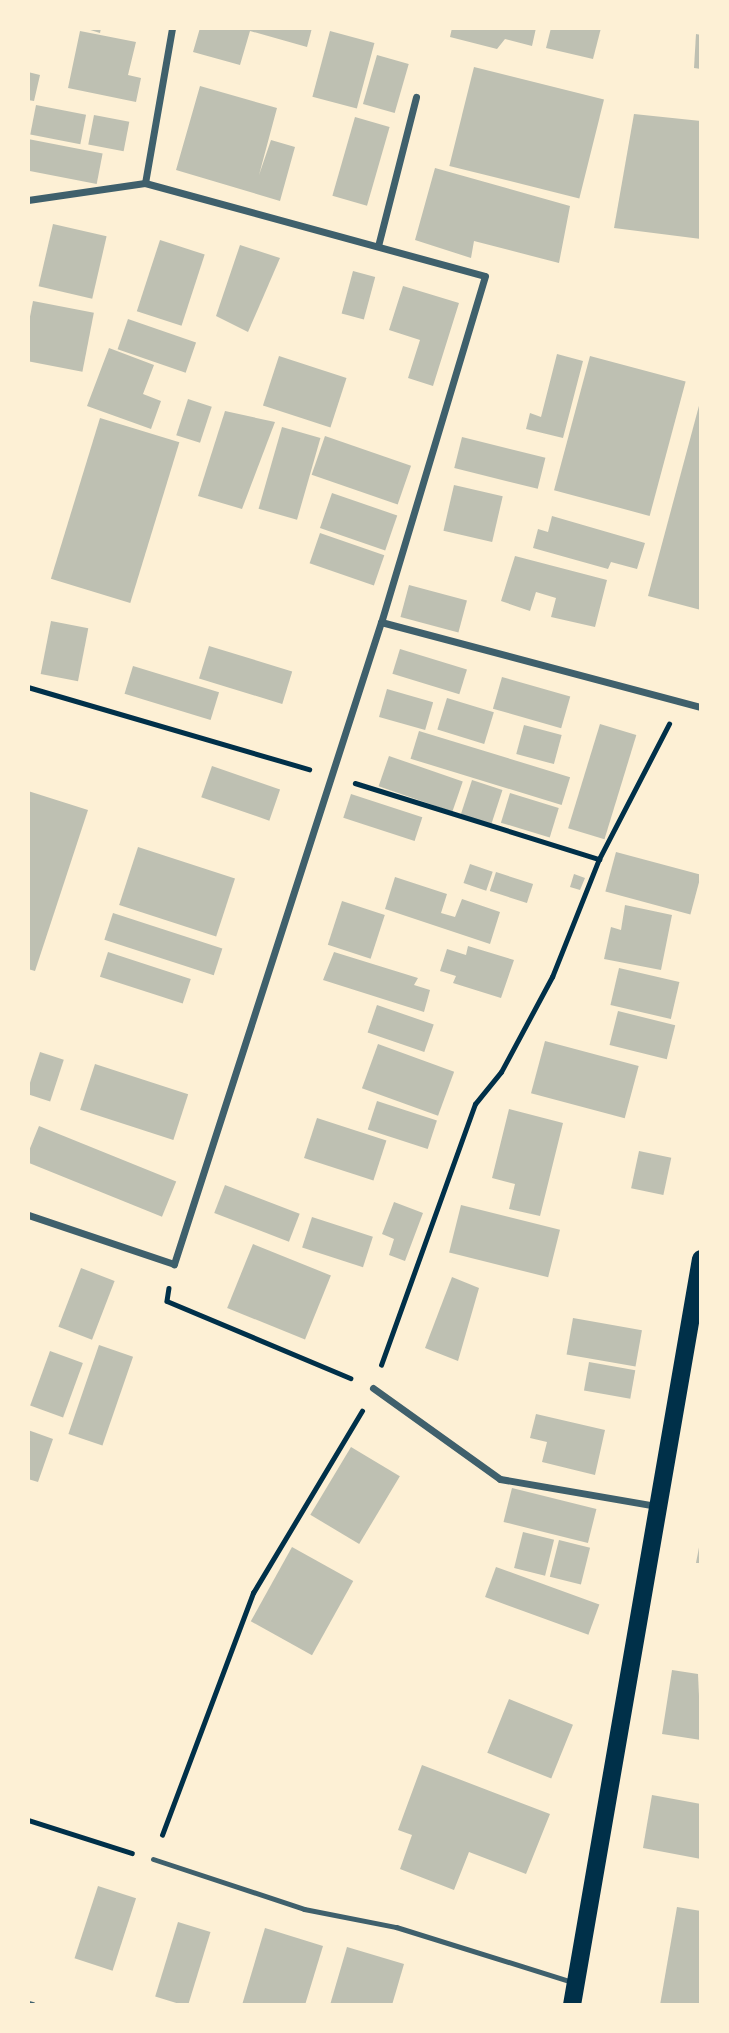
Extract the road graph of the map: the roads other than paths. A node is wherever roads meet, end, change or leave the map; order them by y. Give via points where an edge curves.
1 (172, 28) edge
2 (416, 97) dead end
3 (145, 183) junction
4 (28, 200) edge
5 (378, 246) junction
6 (381, 622) junction
7 (701, 707) edge
8 (28, 1214) edge
9 (701, 1259) edge
10 (373, 1388) road end
11 (659, 1507) junction
12 (153, 1859) road end
13 (578, 1984) junction
14 (572, 2005) edge

1 - 3 street
2 - 5 street
3 - 4 street
3 - 5 street
5 - 6 street via 485,276
6 - 7 street
6 - 8 street via 174,1264
9 - 11 main road
10 - 11 street via 500,1479
11 - 13 main road
12 - 13 lane via 304,1909 396,1927
13 - 14 main road

